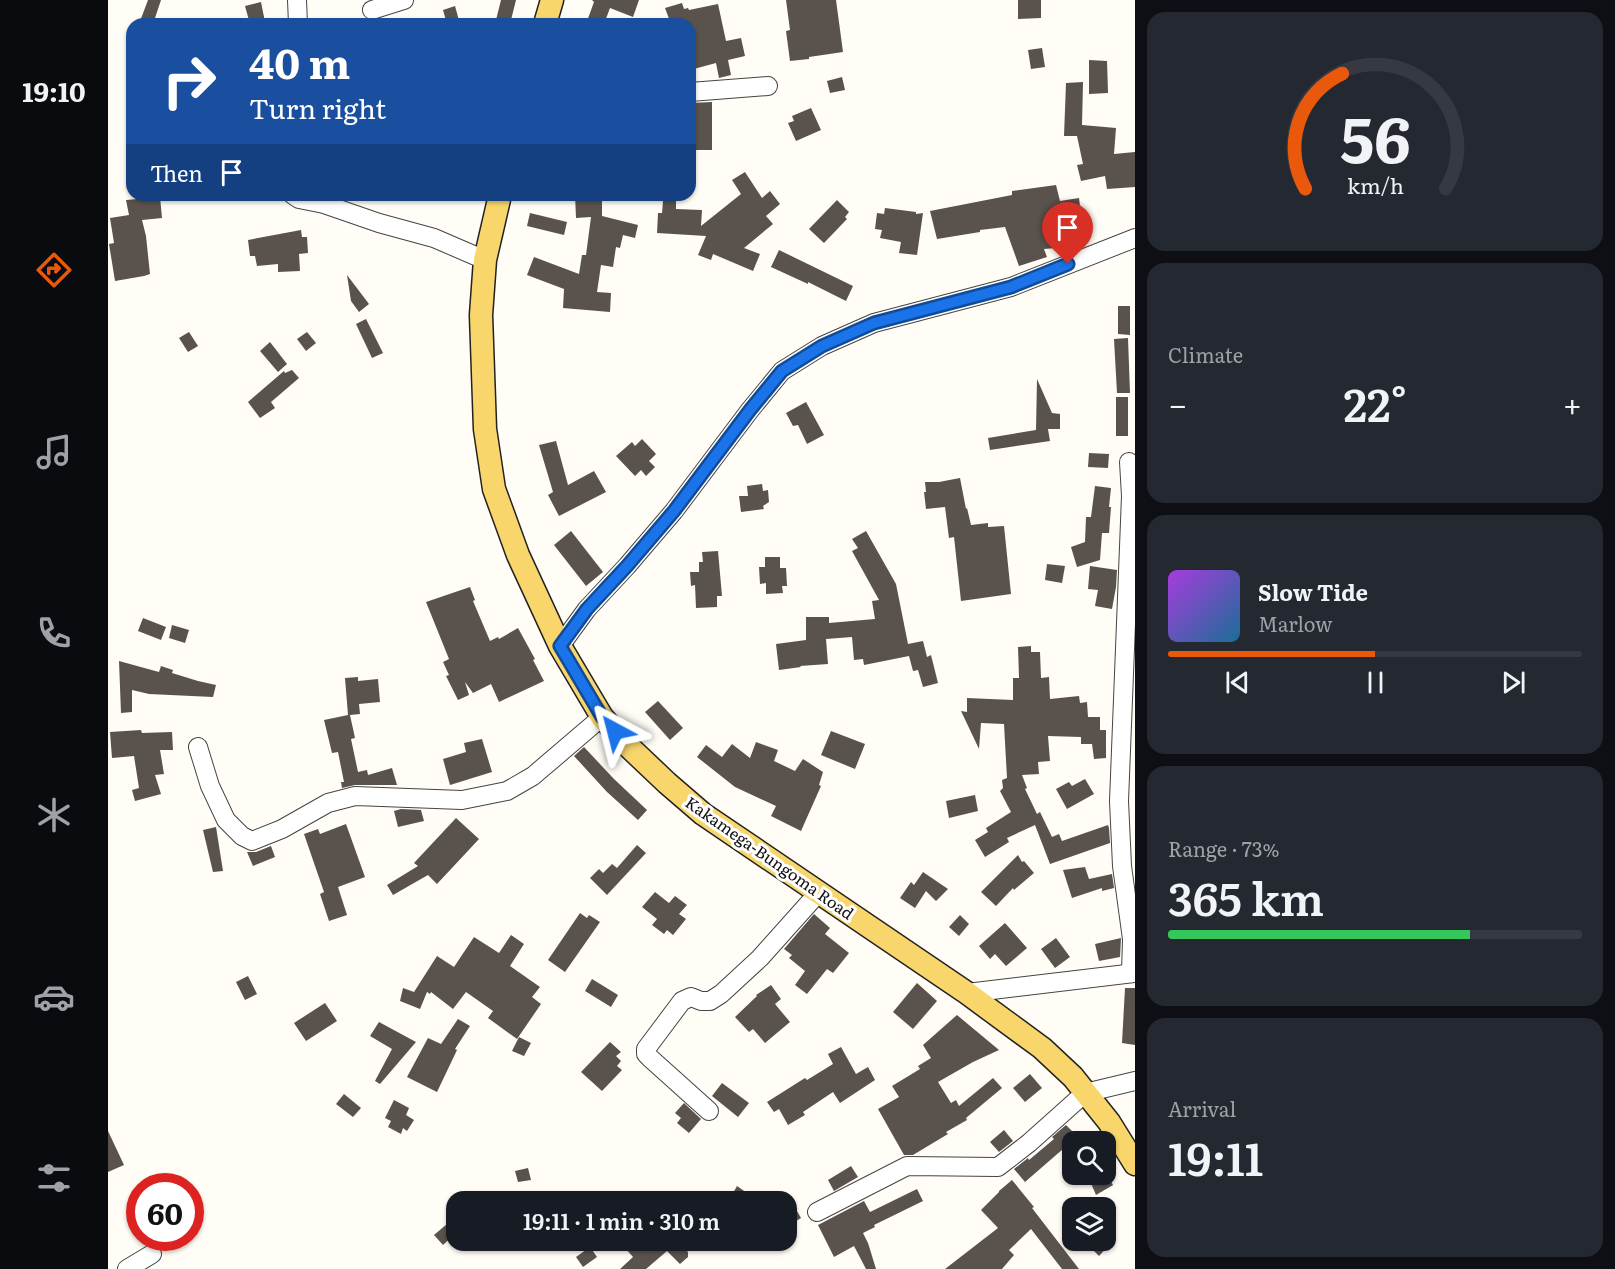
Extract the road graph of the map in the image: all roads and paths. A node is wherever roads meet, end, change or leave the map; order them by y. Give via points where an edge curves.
1 (297, 0) edge
2 (404, 0) edge
3 (552, 0) edge
4 (372, 10) dead end
5 (298, 18) edge
6 (547, 18) edge
7 (768, 86) dead end
8 (696, 92) edge
9 (328, 201) edge
10 (499, 201) edge
11 (1135, 238) edge
12 (485, 260) junction
13 (1129, 462) dead end
14 (560, 646) junction
15 (602, 717) junction
16 (198, 747) dead end
17 (819, 892) junction
18 (1133, 973) edge
19 (967, 993) junction
20 (1135, 1082) edge
21 (1085, 1093) junction
22 (709, 1111) dead end
23 (1135, 1164) edge
24 (817, 1212) dead end
25 (152, 1254) dead end
26 (127, 1269) edge

1 - 5 street
2 - 4 street
3 - 6 main road
7 - 8 street
9 - 12 street
10 - 12 main road, Kakamega-Bungoma Road
11 - 14 street via 1011,287 874,323 822,346 782,371 674,511 587,609
12 - 14 main road, Kakamega-Bungoma Road via 482,373 494,489 518,555
13 - 18 street via 1131,496 1119,801
14 - 15 main road, Kakamega-Bungoma Road
15 - 16 street via 533,776 507,791 462,800 355,796 328,803 252,841 226,820
15 - 17 main road, Kakamega-Bungoma Road via 703,814
17 - 19 main road, Kakamega-Bungoma Road
17 - 22 street via 760,958 721,994 710,1001 691,997 682,1001 646,1049 650,1058
18 - 19 street
19 - 21 main road, Kakamega-Bungoma Road via 1042,1048
20 - 21 street
21 - 23 main road, Kakamega-Bungoma Road
21 - 24 street via 998,1167 908,1167
25 - 26 street

